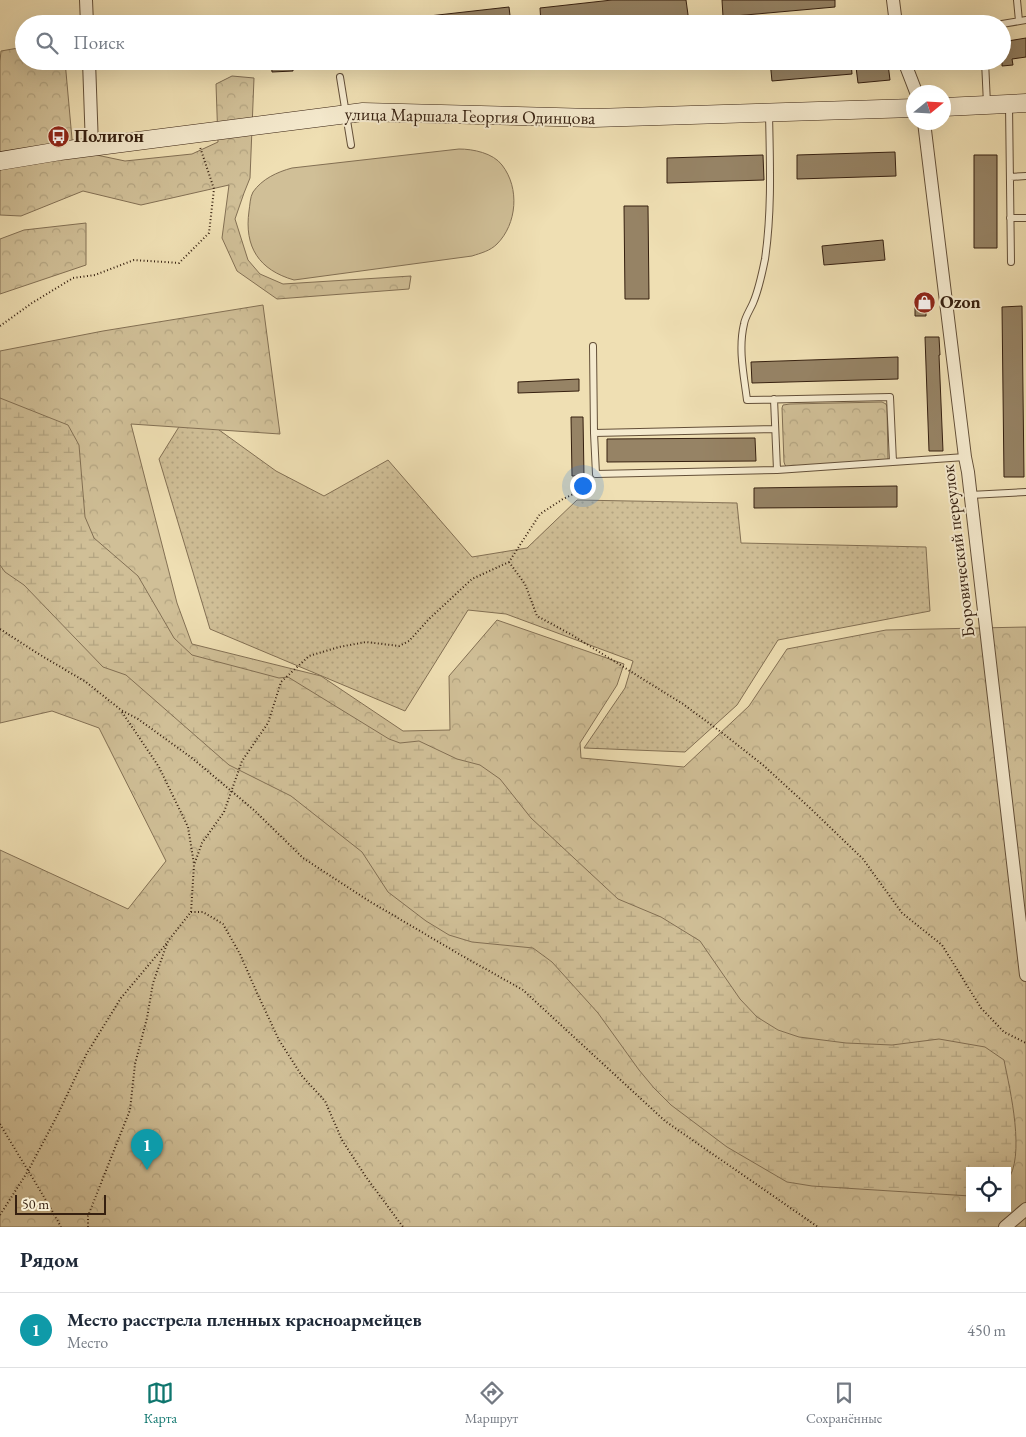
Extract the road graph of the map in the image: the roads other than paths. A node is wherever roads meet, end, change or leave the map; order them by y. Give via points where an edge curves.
1 (86, 0) edge
2 (893, 0) edge
3 (1017, 0) edge
4 (87, 15) edge
5 (895, 15) edge
6 (1022, 20) edge
7 (89, 70) edge
8 (907, 70) edge
9 (985, 70) edge
10 (340, 77) dead end
11 (913, 85) edge
12 (1017, 104) edge
13 (987, 105) junction
14 (951, 107) edge
15 (906, 108) edge
16 (346, 113) junction
17 (769, 113) junction
18 (925, 130) edge
19 (351, 145) dead end
20 (92, 147) junction
21 (0, 161) edge
22 (1026, 176) edge
23 (1010, 177) junction
24 (1010, 218) junction
25 (1026, 218) edge
26 (1011, 262) dead end
27 (593, 346) dead end
28 (774, 399) junction
29 (775, 429) junction
30 (594, 433) junction
31 (965, 458) junction
32 (893, 462) junction
33 (777, 470) junction
34 (1026, 492) edge
35 (970, 495) junction
36 (1026, 975) edge
37 (1026, 1209) edge
38 (1005, 1227) edge

1 - 4 street
2 - 5 street
3 - 6 lane
7 - 20 street
8 - 11 street
9 - 13 lane
10 - 16 lane
12 - 13 street
12 - 23 lane
13 - 14 street
15 - 17 street, улица Маршала Георгия Одинцова
16 - 17 street, улица Маршала Георгия Одинцова via 594,118
16 - 19 lane
16 - 20 street, улица Маршала Георгия Одинцова
17 - 28 lane via 770,173 765,258 760,282 744,323 742,358 747,400
18 - 31 street, Боровический переулок
20 - 21 street, улица Маршала Георгия Одинцова
22 - 23 lane
23 - 24 lane
24 - 25 lane
24 - 26 lane
27 - 30 lane
28 - 29 lane
28 - 32 lane via 890,396
29 - 30 lane
29 - 33 lane
30 - 33 lane via 596,474
31 - 32 lane
31 - 35 street, Боровический переулок
32 - 33 lane
34 - 35 lane
35 - 36 street, Боровический переулок
37 - 38 street

